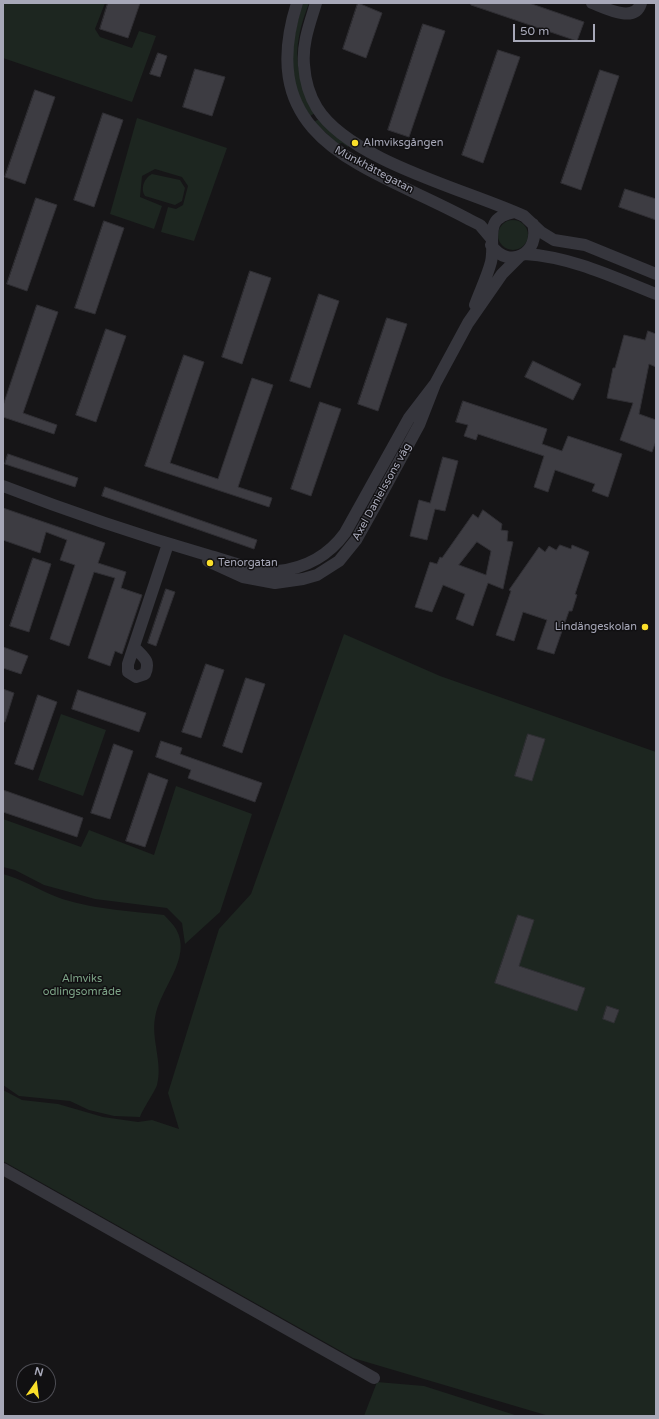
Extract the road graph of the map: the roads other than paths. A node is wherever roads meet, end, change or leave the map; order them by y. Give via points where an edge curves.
1 (297, 3) edge
2 (316, 3) edge
3 (592, 3) edge
4 (641, 3) edge
5 (514, 212) junction
6 (533, 224) junction
7 (491, 241) junction
8 (523, 255) junction
9 (656, 274) edge
10 (656, 294) edge
11 (468, 323) junction
12 (3, 486) edge
13 (168, 544) junction
14 (134, 647) dead end
15 (3, 1169) edge
16 (374, 1378) dead end

1 - 7 street, Munkhättegatan via 286,46 287,75 294,100 308,124 328,145 346,157 470,220 480,226
2 - 5 street, Munkhättegatan via 306,33 304,64 310,93 326,119 355,143 393,164
3 - 4 street via 624,14 633,12
5 - 6 street, Munkhättegatan
5 - 7 street via 506,214 496,222
6 - 8 street via 534,238 530,248
6 - 9 street, Munkhättegatan via 554,240 585,245
7 - 8 street, Munkhättegatan via 505,256 512,258
7 - 11 street, Axel Danielssons väg via 492,258
8 - 10 street, Munkhättegatan via 574,262
8 - 11 street, Axel Danielssons väg via 514,260 502,274
11 - 13 street, Axel Danielssons väg via 435,384 409,418 337,544 315,560 277,571
12 - 13 street, Axel Danielssons väg
13 - 14 street
15 - 16 street

